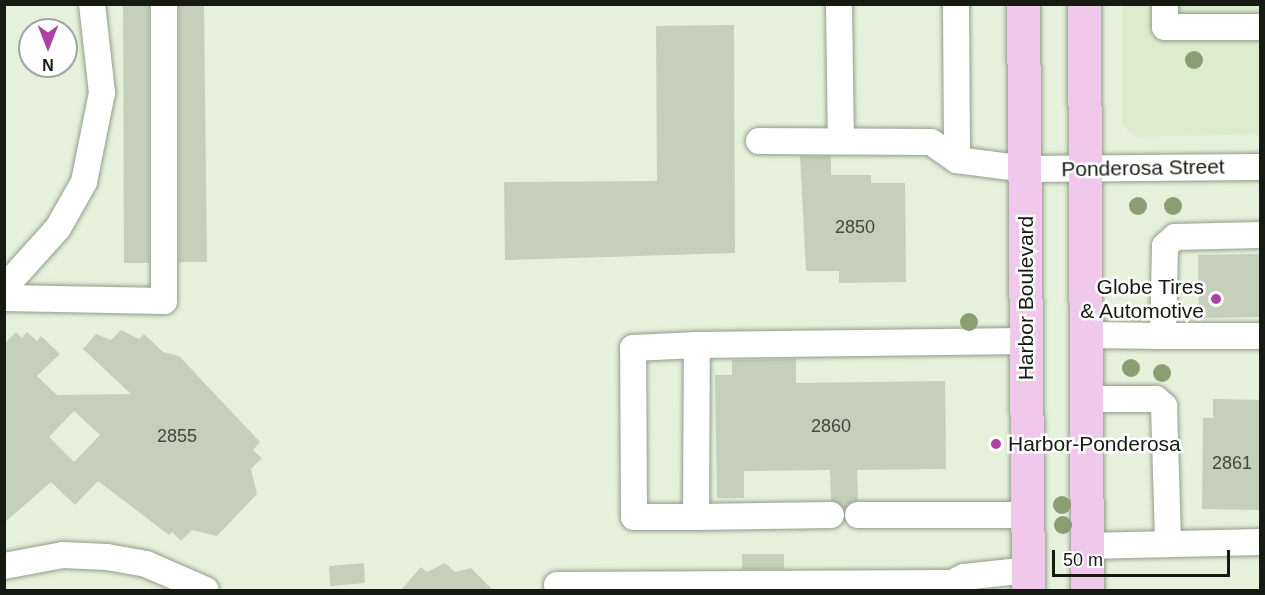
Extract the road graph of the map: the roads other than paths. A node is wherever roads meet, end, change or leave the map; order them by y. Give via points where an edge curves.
1 (92, 4) edge
2 (164, 4) edge
3 (839, 4) edge
4 (956, 4) edge
5 (1023, 4) edge
6 (1084, 4) edge
7 (1165, 4) edge
8 (1260, 27) edge
9 (759, 141) dead end
10 (841, 141) junction
11 (957, 160) junction
12 (1260, 167) edge
13 (1025, 169) junction
14 (1084, 170) junction
15 (1260, 236) edge
16 (4, 288) edge
17 (4, 298) edge
18 (1085, 335) junction
19 (1163, 336) junction
20 (1260, 336) edge
21 (1025, 341) junction
22 (696, 345) junction
23 (1085, 399) junction
24 (831, 515) dead end
25 (858, 515) dead end
26 (1028, 515) junction
27 (696, 517) junction
28 (1260, 542) edge
29 (1168, 544) junction
30 (1087, 546) junction
31 (4, 566) edge
32 (1028, 580) edge
33 (557, 585) dead end
34 (952, 587) edge
35 (206, 591) edge
36 (1087, 591) edge

1 - 16 street via 102,93 84,182 58,228
2 - 17 street via 164,301
3 - 10 street
4 - 11 street
5 - 13 main road, Harbor Boulevard
6 - 14 main road
7 - 8 street via 1165,27
9 - 10 street
10 - 11 street via 931,142
11 - 13 street, Ponderosa Street
12 - 14 street, Ponderosa Street
13 - 14 street, Ponderosa Street
13 - 21 main road, Harbor Boulevard
14 - 18 main road
15 - 19 street via 1174,237 1165,246
18 - 19 street
18 - 23 main road
19 - 20 street
21 - 22 street
21 - 26 main road, Harbor Boulevard
22 - 27 street
22 - 27 street via 633,348 634,517
23 - 29 street via 1156,399 1164,406
23 - 30 main road
24 - 27 street
25 - 26 street
26 - 32 main road, Harbor Boulevard
28 - 29 street
29 - 30 street
30 - 36 main road
31 - 35 street via 63,555 107,557 146,564
32 - 34 street via 978,574
33 - 34 street

